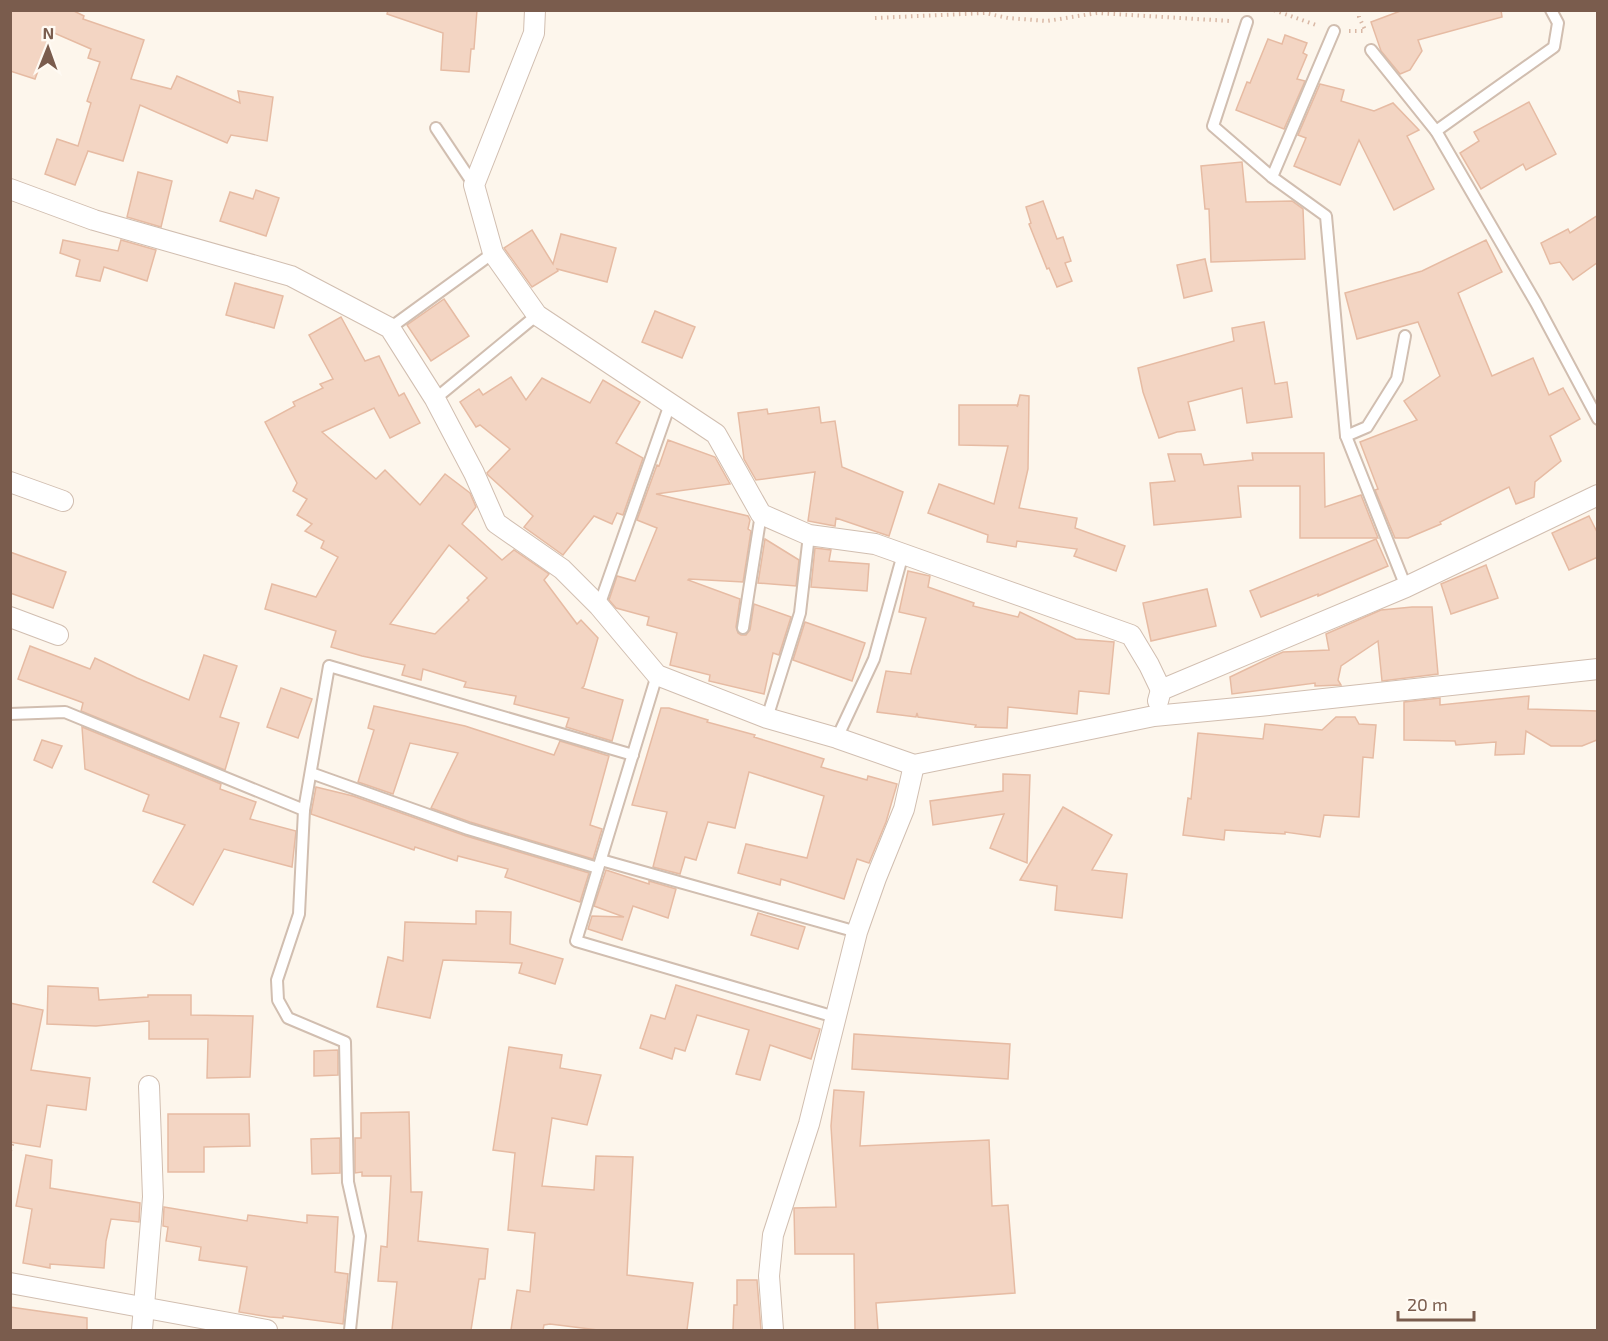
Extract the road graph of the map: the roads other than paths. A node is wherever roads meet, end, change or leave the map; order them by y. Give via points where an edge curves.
1 (535, 10) edge
2 (1551, 10) edge
3 (1247, 21) road end
4 (1334, 31) dead end
5 (1371, 50) road end
6 (436, 128) dead end
7 (1436, 131) junction
8 (1272, 177) junction
9 (474, 185) junction
10 (10, 189) edge
11 (493, 253) junction
12 (537, 315) junction
13 (390, 327) junction
14 (1405, 336) dead end
15 (435, 399) junction
16 (670, 404) junction
17 (1598, 419) edge
18 (1346, 436) junction
19 (10, 482) edge
20 (1598, 495) edge
21 (63, 501) dead end
22 (761, 514) junction
23 (809, 535) junction
24 (903, 554) junction
25 (1406, 587) junction
26 (599, 606) junction
27 (10, 617) edge
28 (743, 628) dead end
29 (58, 635) dead end
30 (1598, 669) edge
31 (657, 675) junction
32 (1161, 690) junction
33 (10, 714) edge
34 (1154, 716) junction
35 (767, 718) junction
36 (837, 738) junction
37 (633, 755) junction
38 (914, 765) junction
39 (311, 773) junction
40 (304, 810) junction
41 (600, 864) junction
42 (857, 932) junction
43 (835, 1017) junction
44 (149, 1086) dead end
45 (10, 1283) edge
46 (144, 1306) junction
47 (142, 1330) edge
48 (267, 1330) edge
49 (350, 1330) edge
50 (773, 1330) edge

1 - 9 street via 534,33
2 - 7 lane via 1558,23 1554,47
3 - 8 lane via 1213,126
4 - 8 lane
5 - 7 lane
6 - 9 lane
7 - 17 lane
8 - 18 lane via 1326,216
9 - 11 street
10 - 13 street via 94,220 291,276
11 - 12 street
11 - 13 lane
12 - 15 lane
12 - 16 street
13 - 15 street
14 - 18 lane via 1397,379 1367,427
15 - 26 street via 496,523 562,569
16 - 22 street via 716,434
16 - 26 lane
18 - 25 lane
19 - 21 street
20 - 25 street
22 - 23 street
22 - 28 lane
23 - 24 street via 875,544
23 - 35 lane via 800,613
24 - 32 street via 1131,635
24 - 36 lane via 874,660
25 - 32 street
26 - 31 street
27 - 29 street
30 - 34 street
31 - 35 street
31 - 37 lane
32 - 34 street
33 - 40 lane via 64,712
34 - 38 street
35 - 36 street
36 - 38 street
37 - 39 lane via 328,666
37 - 41 lane
38 - 42 street via 904,809
39 - 40 lane
39 - 41 lane via 468,829
40 - 49 lane via 298,914 277,980 278,1000 288,1018 345,1042 348,1182 360,1236
41 - 42 lane
41 - 43 lane via 576,941
42 - 43 street
43 - 50 street via 810,1124 773,1235 769,1276
44 - 46 street via 153,1197
45 - 46 street
46 - 47 street
46 - 48 street

